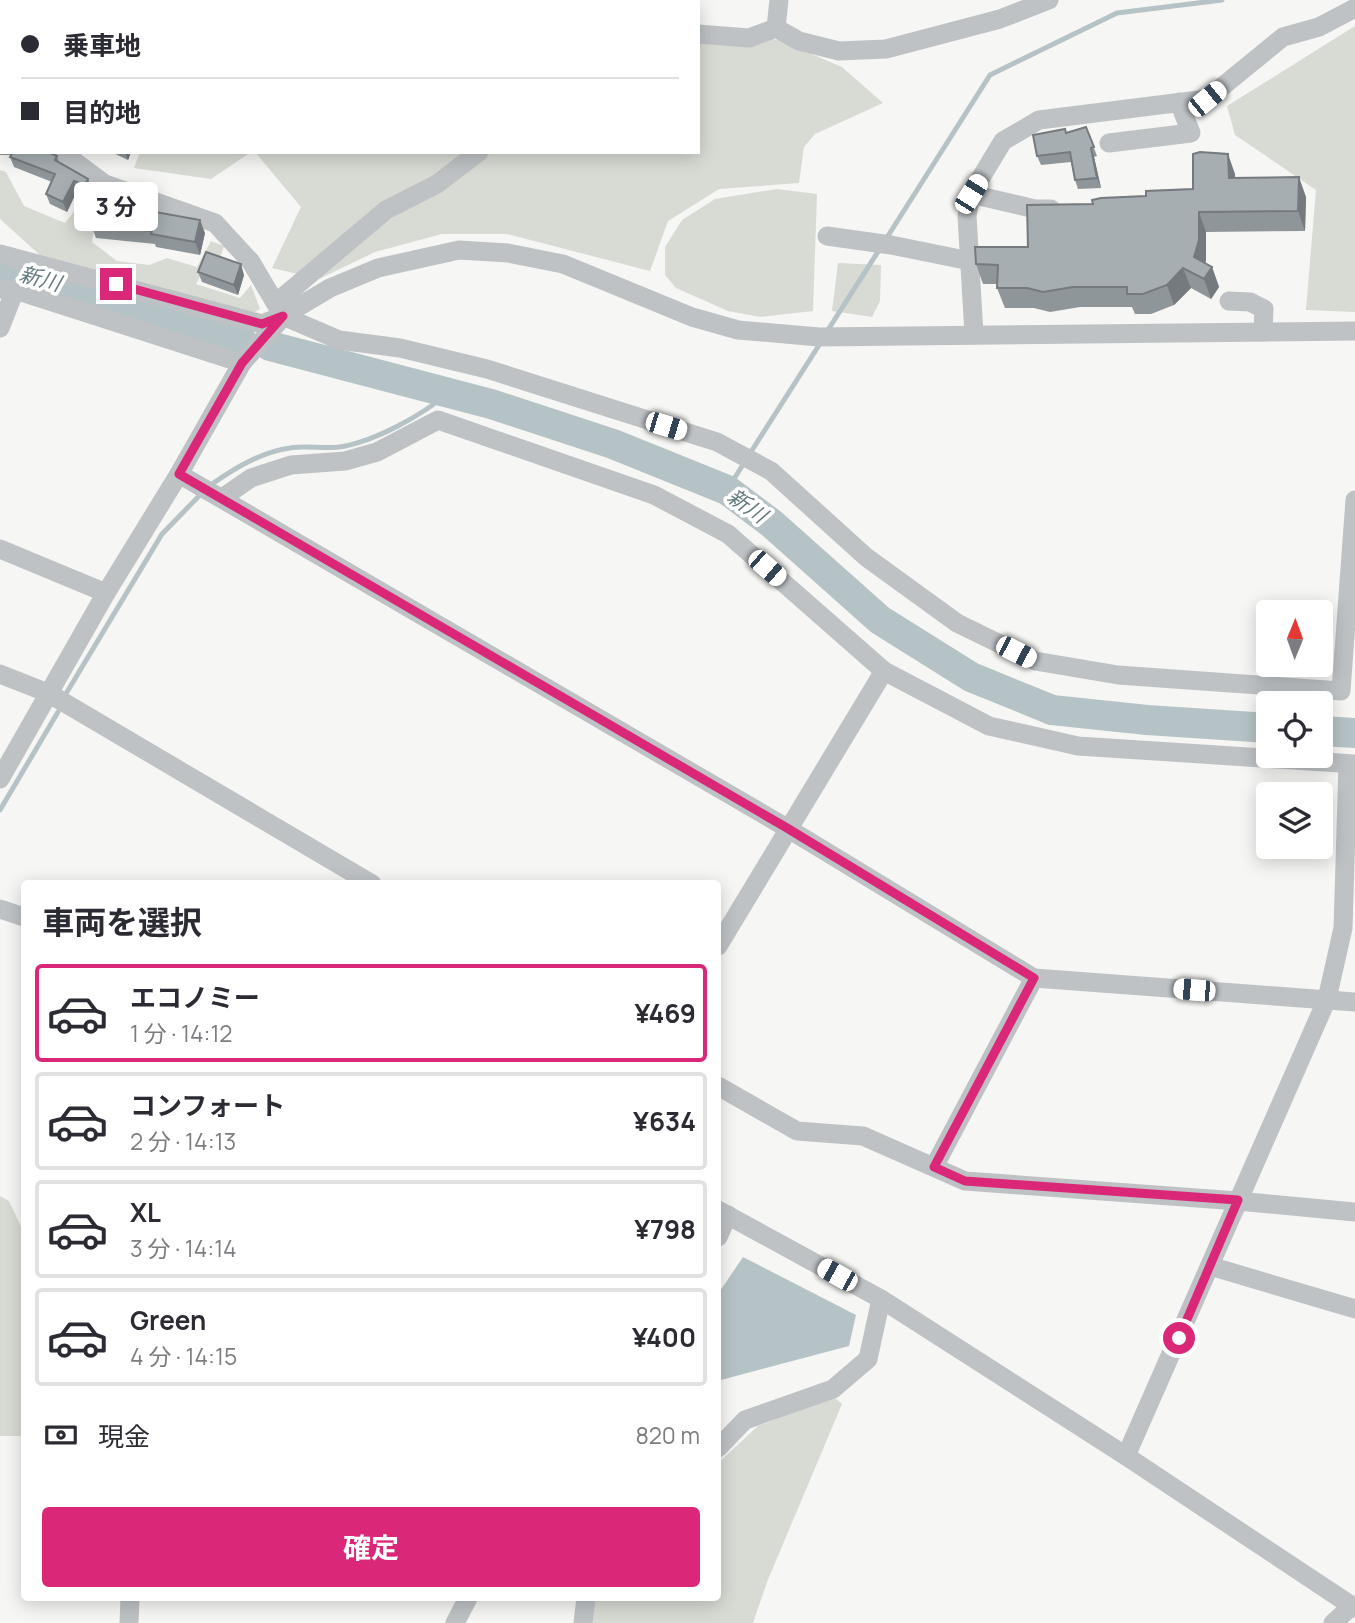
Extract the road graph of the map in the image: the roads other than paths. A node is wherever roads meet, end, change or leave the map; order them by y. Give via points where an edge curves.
1 (779, 0) edge
2 (1049, 0) edge
3 (1355, 8) edge
4 (776, 28) junction
5 (700, 34) edge
6 (1179, 102) junction
7 (1109, 143) dead end
8 (65, 154) edge
9 (475, 154) edge
10 (971, 194) junction
11 (1070, 208) edge
12 (827, 236) dead end
13 (0, 254) edge
14 (970, 261) junction
15 (8, 290) edge
16 (1229, 301) dead end
17 (280, 309) junction
18 (0, 328) edge
19 (1355, 331) edge
20 (1263, 332) junction
21 (974, 334) junction
22 (242, 363) junction
23 (179, 474) junction
24 (222, 498) junction
25 (1355, 500) edge
26 (0, 549) edge
27 (106, 593) junction
28 (884, 671) junction
29 (0, 674) edge
30 (48, 693) junction
31 (1352, 764) edge
32 (0, 779) edge
33 (787, 828) junction
34 (365, 880) edge
35 (0, 909) edge
36 (21, 916) edge
37 (721, 941) edge
38 (1034, 978) junction
39 (1327, 999) junction
40 (1355, 1002) edge
41 (721, 1088) edge
42 (934, 1167) junction
43 (1238, 1200) junction
44 (1355, 1212) edge
45 (723, 1213) edge
46 (1210, 1266) junction
47 (881, 1299) junction
48 (1355, 1308) edge
49 (721, 1445) edge
50 (1126, 1456) junction
51 (130, 1601) edge
52 (466, 1601) edge
53 (586, 1601) edge
54 (1353, 1607) edge
55 (129, 1623) edge
56 (455, 1623) edge
57 (583, 1623) edge
58 (1333, 1623) edge

1 - 4 street
2 - 4 street via 1000,19 886,49 839,51 799,41
3 - 6 street via 1319,27 1283,37 1207,99
4 - 5 street via 749,38
6 - 7 street via 1191,133
6 - 10 street via 1039,120 1003,141
8 - 17 street via 104,184 215,223 251,262
9 - 17 street via 437,184 386,210
10 - 11 street via 1035,209
10 - 14 street via 967,216
12 - 14 street
13 - 17 street via 262,324
14 - 21 street
15 - 18 street
15 - 22 street
16 - 20 street via 1250,302 1264,309
17 - 21 street via 378,268 459,250 508,253 563,264 692,317 738,330 819,337
17 - 22 street
17 - 25 street via 339,340 400,348 487,369 717,442 771,471 866,557 957,623 1035,661 1118,676 1341,691
19 - 20 street
20 - 21 street
22 - 23 street
23 - 24 street
23 - 27 street
24 - 28 street via 251,478 291,465 345,461 377,452 438,420 654,495 729,534
24 - 33 street
26 - 27 street
27 - 30 street
28 - 31 street via 989,726 1079,746
28 - 33 street
29 - 30 street
30 - 32 street
30 - 34 street
31 - 39 street via 1343,928
33 - 37 street
33 - 38 street
35 - 36 street
38 - 39 street
38 - 42 street
39 - 40 street
39 - 43 street
41 - 42 street via 797,1131 863,1136
42 - 43 street via 965,1181
43 - 44 street
43 - 46 street
45 - 47 street
46 - 48 street
46 - 50 street
47 - 49 street via 868,1359 833,1389 745,1420
47 - 50 street
50 - 54 street
51 - 55 street
52 - 56 street
53 - 57 street
54 - 58 street

